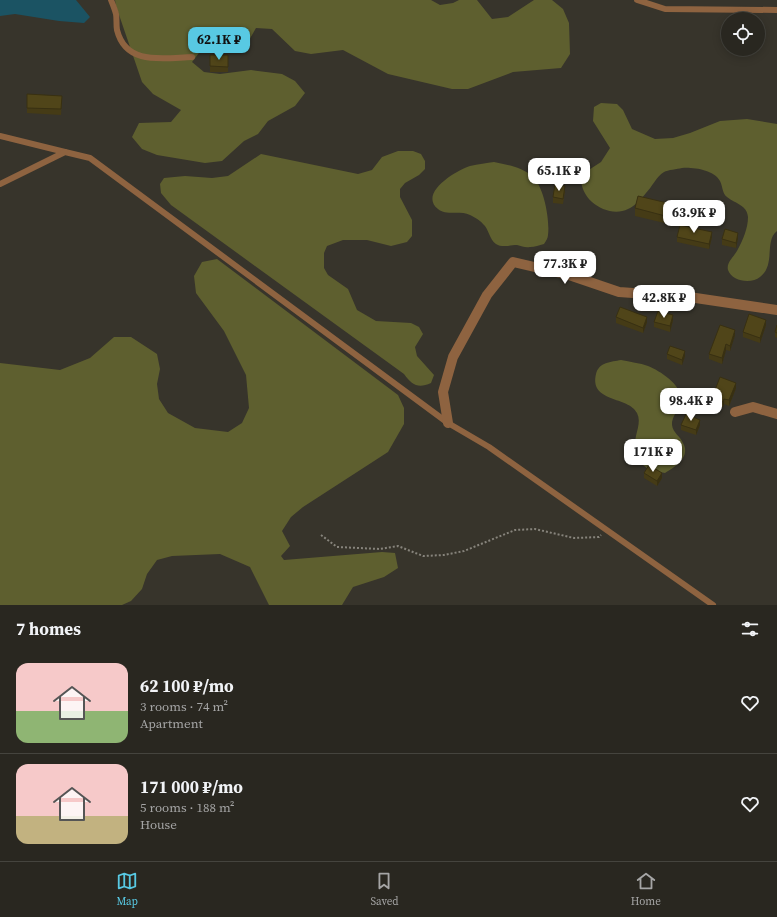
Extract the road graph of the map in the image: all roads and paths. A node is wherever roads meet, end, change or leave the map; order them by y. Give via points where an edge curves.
1 (111, 0) edge
2 (637, 0) edge
3 (777, 10) edge
4 (192, 57) dead end
5 (0, 136) edge
6 (65, 152) junction
7 (0, 184) edge
8 (777, 310) edge
9 (735, 412) dead end
10 (777, 414) edge
11 (448, 422) junction
12 (606, 529) junction
13 (321, 535) dead end
14 (713, 605) edge

1 - 4 lane via 116,14 116,29 122,45 139,56 152,59
2 - 3 lane via 665,9
5 - 6 lane
6 - 7 lane
6 - 11 lane via 90,158
8 - 11 street via 689,297 619,292 569,275 513,262 487,295 453,357 443,392
9 - 10 street via 752,407
11 - 12 lane via 489,447
12 - 13 path via 599,537 574,538 535,529 515,530 464,551 424,556 398,546 380,549 337,546
12 - 14 lane

